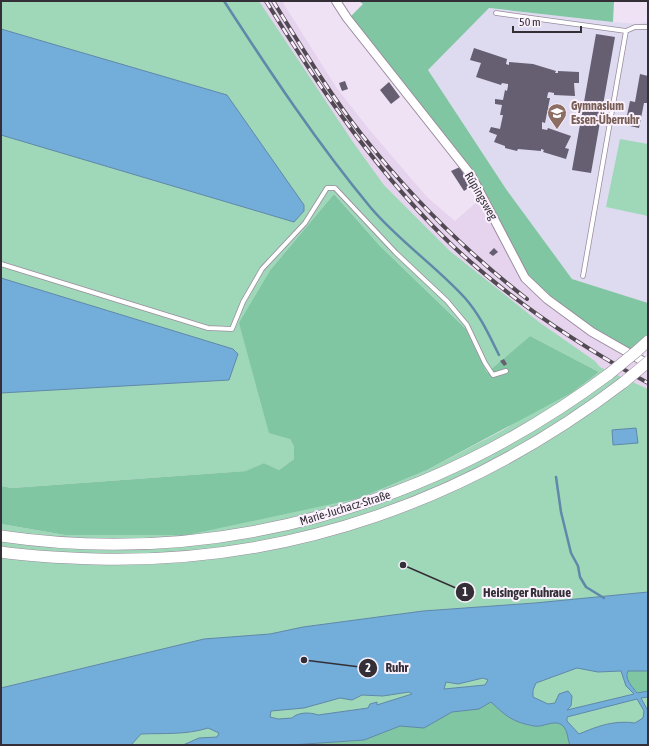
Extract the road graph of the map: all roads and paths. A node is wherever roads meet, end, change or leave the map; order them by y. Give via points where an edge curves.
1 (336, 1) edge
2 (496, 13) dead end
3 (648, 27) edge
4 (626, 31) junction
5 (1, 264) edge
6 (583, 276) dead end
7 (648, 341) edge
8 (648, 363) edge
9 (506, 371) dead end
10 (1, 536) edge
11 (1, 552) edge

1 - 8 street, Rüpingsweg via 471,175 525,278 547,299 592,332
2 - 4 lane
3 - 4 lane via 635,27
4 - 6 lane
5 - 9 lane via 208,328 232,329 243,302 262,269 305,223 327,188 336,188 396,253 447,301 467,325 493,375
7 - 10 main road, Marie-Juchacz-Straße, bridge via 609,374 510,439 456,468 358,507 226,537 177,542 69,544
8 - 11 main road, Marie-Juchacz-Straße, bridge via 567,423 520,452 412,504 322,534 244,549 135,560 59,558

